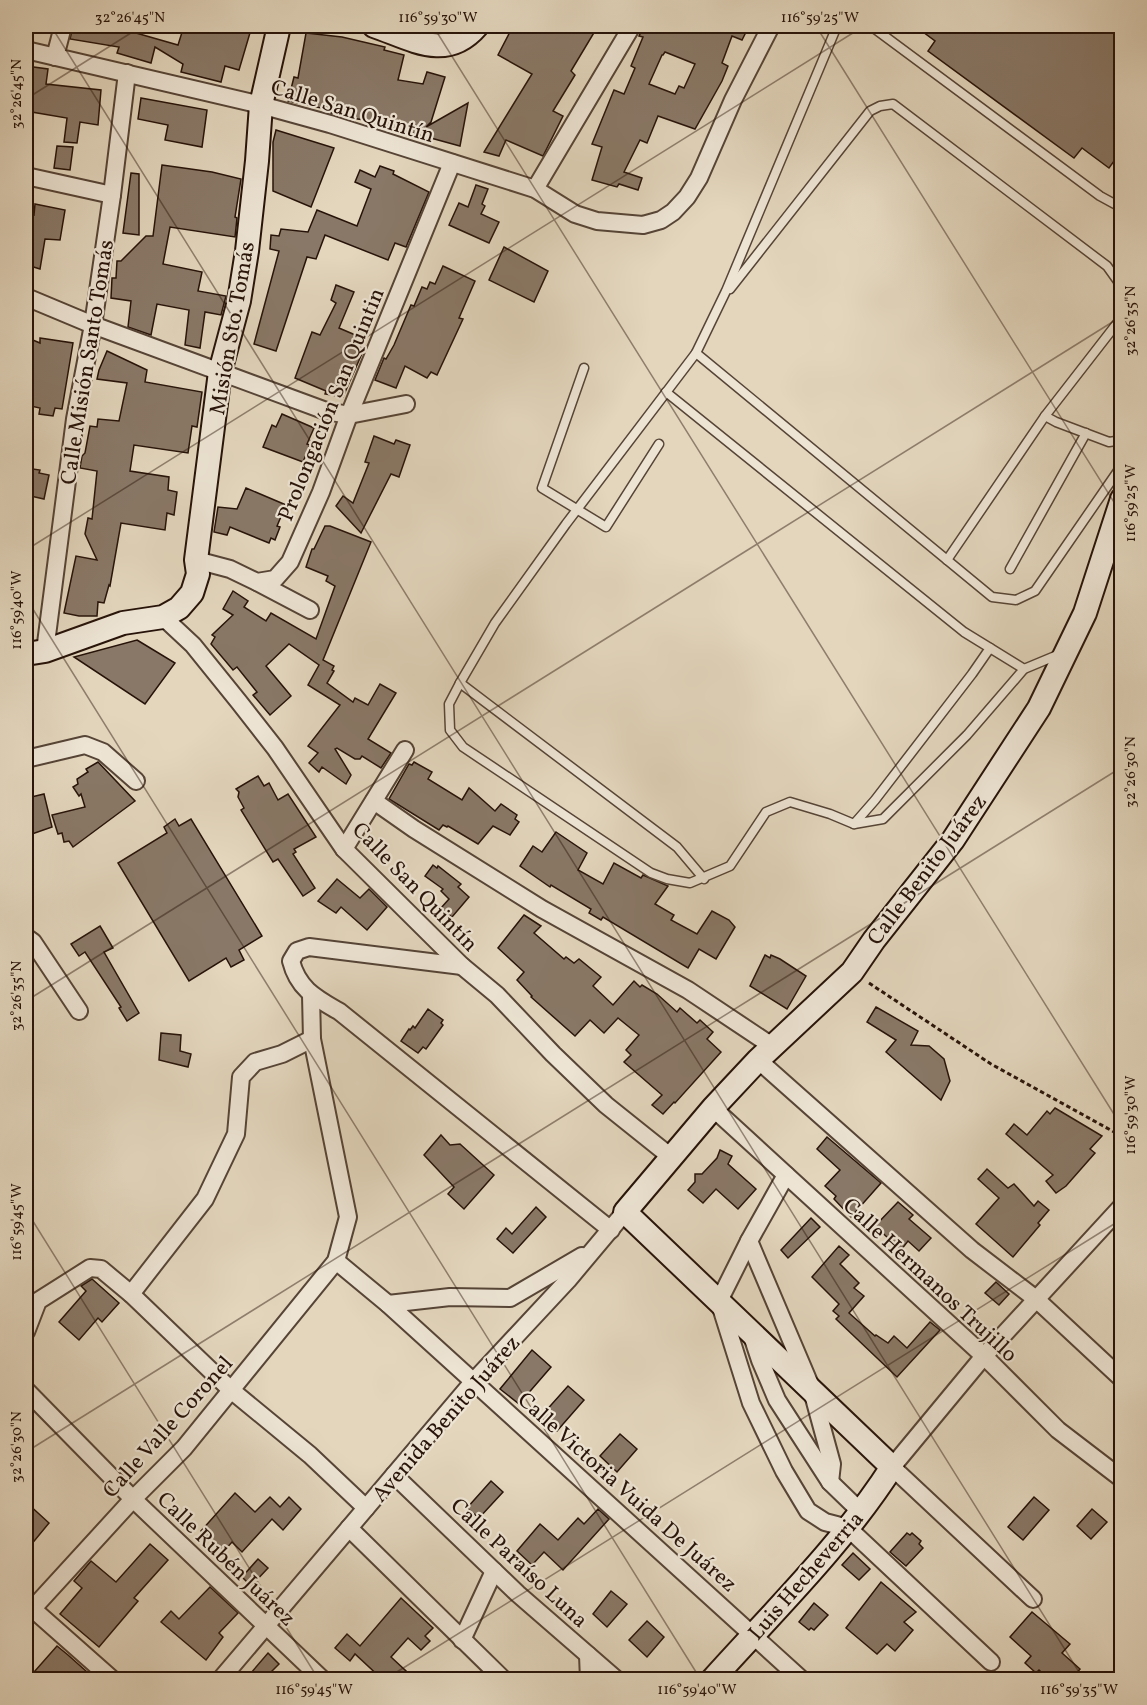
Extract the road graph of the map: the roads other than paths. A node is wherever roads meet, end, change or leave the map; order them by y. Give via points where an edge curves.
1 (63, 26) edge
2 (279, 26) edge
3 (374, 26) edge
4 (477, 26) edge
5 (632, 26) edge
6 (771, 26) edge
7 (837, 26) edge
8 (872, 26) edge
9 (26, 50) edge
10 (55, 57) junction
11 (127, 73) junction
12 (261, 105) junction
13 (452, 164) junction
14 (26, 176) edge
15 (536, 189) junction
16 (112, 195) junction
17 (1122, 208) edge
18 (1122, 287) edge
19 (26, 297) edge
20 (722, 299) junction
21 (1122, 314) edge
22 (93, 325) junction
23 (696, 353) junction
24 (584, 368) dead end
25 (220, 372) junction
26 (666, 392) junction
27 (406, 404) dead end
28 (349, 415) junction
29 (1045, 416) junction
30 (1086, 433) junction
31 (1122, 440) edge
32 (659, 444) dead end
33 (1122, 465) edge
34 (1122, 499) edge
35 (578, 508) junction
36 (196, 560) junction
37 (947, 560) junction
38 (1010, 569) dead end
39 (257, 582) junction
40 (310, 610) dead end
41 (163, 617) junction
42 (990, 648) junction
43 (1066, 651) junction
44 (35, 653) edge
45 (1024, 669) junction
46 (460, 683) junction
47 (405, 750) dead end
48 (26, 759) edge
49 (136, 781) dead end
50 (374, 801) junction
51 (854, 824) junction
52 (344, 849) junction
53 (704, 879) junction
54 (26, 937) edge
55 (462, 966) junction
56 (311, 995) junction
57 (79, 1011) dead end
58 (312, 1039) junction
59 (765, 1053) junction
60 (713, 1108) junction
61 (671, 1157) junction
62 (786, 1175) junction
63 (1122, 1206) edge
64 (625, 1212) junction
65 (611, 1230) junction
66 (749, 1242) junction
67 (596, 1247) junction
68 (336, 1261) junction
69 (131, 1294) junction
70 (1036, 1299) junction
71 (719, 1301) junction
72 (388, 1304) junction
73 (750, 1330) junction
74 (26, 1332) edge
75 (984, 1356) junction
76 (1122, 1378) edge
77 (473, 1382) junction
78 (811, 1387) junction
79 (26, 1390) edge
80 (231, 1390) junction
81 (892, 1467) junction
82 (394, 1475) junction
83 (1122, 1479) edge
84 (830, 1482) junction
85 (133, 1499) junction
86 (366, 1508) junction
87 (854, 1520) junction
88 (349, 1528) junction
89 (494, 1571) junction
90 (1034, 1599) dead end
91 (28, 1609) edge
92 (266, 1625) junction
93 (753, 1634) junction
94 (462, 1640) junction
95 (588, 1655) junction
96 (991, 1662) dead end
97 (113, 1680) edge
98 (220, 1680) edge
99 (323, 1680) edge
100 (504, 1680) edge
101 (589, 1680) edge
102 (617, 1680) edge
103 (712, 1680) edge
104 (802, 1680) edge

1 - 10 street
2 - 12 street, Misión Sto. Tomás
3 - 4 street via 442,46 463,40
5 - 15 street
6 - 15 street, Calle San Quintín via 699,178 673,212 643,225 597,221 575,214
7 - 20 lane
8 - 17 lane via 1100,196
9 - 10 street, Calle San Quintín
10 - 11 street, Calle San Quintín
11 - 12 street, Calle San Quintín
11 - 16 street, Calle Misión Santo Tomás
12 - 13 street, Calle San Quintín
12 - 25 street, Misión Sto. Tomás via 239,301
13 - 15 street, Calle San Quintín
13 - 28 street, Prolongación San Quintin
14 - 16 street
16 - 22 street, Calle Misión Santo Tomás
18 - 20 lane via 1107,266 893,104 870,111
19 - 22 street
20 - 23 lane
21 - 29 lane
22 - 25 street
22 - 44 street, Calle Misión Santo Tomás
23 - 26 lane
23 - 37 lane
24 - 35 lane via 542,488
25 - 28 street via 326,411
25 - 36 street, Misión Sto. Tomás
26 - 35 lane
26 - 42 lane via 964,632
27 - 28 street
28 - 39 street, Prolongación San Quintin via 290,562 275,579
29 - 30 lane
29 - 37 lane
30 - 31 lane via 1109,442
30 - 38 lane
32 - 35 lane via 606,527
33 - 37 lane via 1035,591 1016,600 993,597
34 - 43 street, Calle Benito Juárez via 1085,613
35 - 46 lane via 495,623
36 - 39 street via 230,569
36 - 41 street, Misión Sto. Tomás via 198,574 192,593 179,608
39 - 40 street
41 - 44 street via 123,623
41 - 52 street, Calle San Quintín via 193,645 275,748
42 - 45 lane
42 - 51 lane
43 - 45 lane
43 - 59 street, Calle Benito Juárez via 1039,708 953,840 852,972
45 - 51 lane via 967,735 883,819
46 - 53 lane via 677,847
46 - 53 lane via 449,704 450,730 463,747 651,873 690,883
47 - 50 street
48 - 49 street via 85,745 103,752
50 - 52 street
50 - 59 street via 542,909 688,990
51 - 53 lane via 790,802 766,812 730,866
52 - 55 street, Calle San Quintín
54 - 57 street
55 - 56 street via 309,947 297,951 291,961 295,975
55 - 61 street, Calle San Quintín via 497,995 606,1105
56 - 58 street
56 - 65 street via 340,1012
58 - 68 street via 348,1217
58 - 69 street via 255,1062 241,1077 236,1134 205,1199
59 - 60 street, Calle Benito Juárez
59 - 70 street via 972,1250
60 - 61 street, Calle Benito Juárez
60 - 62 street, Calle Hermanos Trujillo
61 - 64 street, Avenida Benito Juárez
62 - 66 street
62 - 75 street, Calle Hermanos Trujillo
63 - 70 street
64 - 65 street, Avenida Benito Juárez
64 - 71 street
65 - 67 street, Avenida Benito Juárez
66 - 71 street
66 - 78 street
67 - 72 street via 510,1298 450,1297
67 - 77 street, Avenida Benito Juárez
68 - 72 street, Calle Victoria Vuida De Juárez
68 - 80 street, Calle Valle Coronel
69 - 74 street via 100,1269 90,1268 38,1301
69 - 80 street
70 - 75 street
70 - 76 street
71 - 73 street
71 - 87 street via 751,1403 808,1511 825,1522
72 - 77 street, Calle Victoria Vuida De Juárez
73 - 78 street
73 - 84 street via 777,1400
75 - 81 street
75 - 83 street, Calle Hermanos Trujillo via 1058,1430
77 - 82 street, Avenida Benito Juárez
77 - 93 street, Calle Victoria Vuida De Juárez
78 - 81 street
78 - 84 street via 832,1464
79 - 85 street, Calle Rubén Juárez
80 - 85 street, Calle Valle Coronel via 184,1448
80 - 86 street
81 - 87 street, Luis Hecheverria
81 - 90 street
82 - 86 street, Avenida Benito Juárez
82 - 89 street, Calle Paraíso Luna
84 - 87 street
85 - 91 street, Calle Valle Coronel
85 - 92 street, Calle Rubén Juárez
86 - 88 street, Avenida Benito Juárez
87 - 93 street, Luis Hecheverria
87 - 96 street
88 - 92 street, Avenida Benito Juárez
88 - 94 street
89 - 94 street
89 - 95 street, Calle Paraíso Luna
91 - 97 street
92 - 98 street, Avenida Benito Juárez
92 - 99 street, Calle Rubén Juárez
93 - 103 street, Luis Hecheverria
93 - 104 street, Calle Victoria Vuida De Juárez
94 - 100 street
95 - 101 street
95 - 102 street, Calle Paraíso Luna

